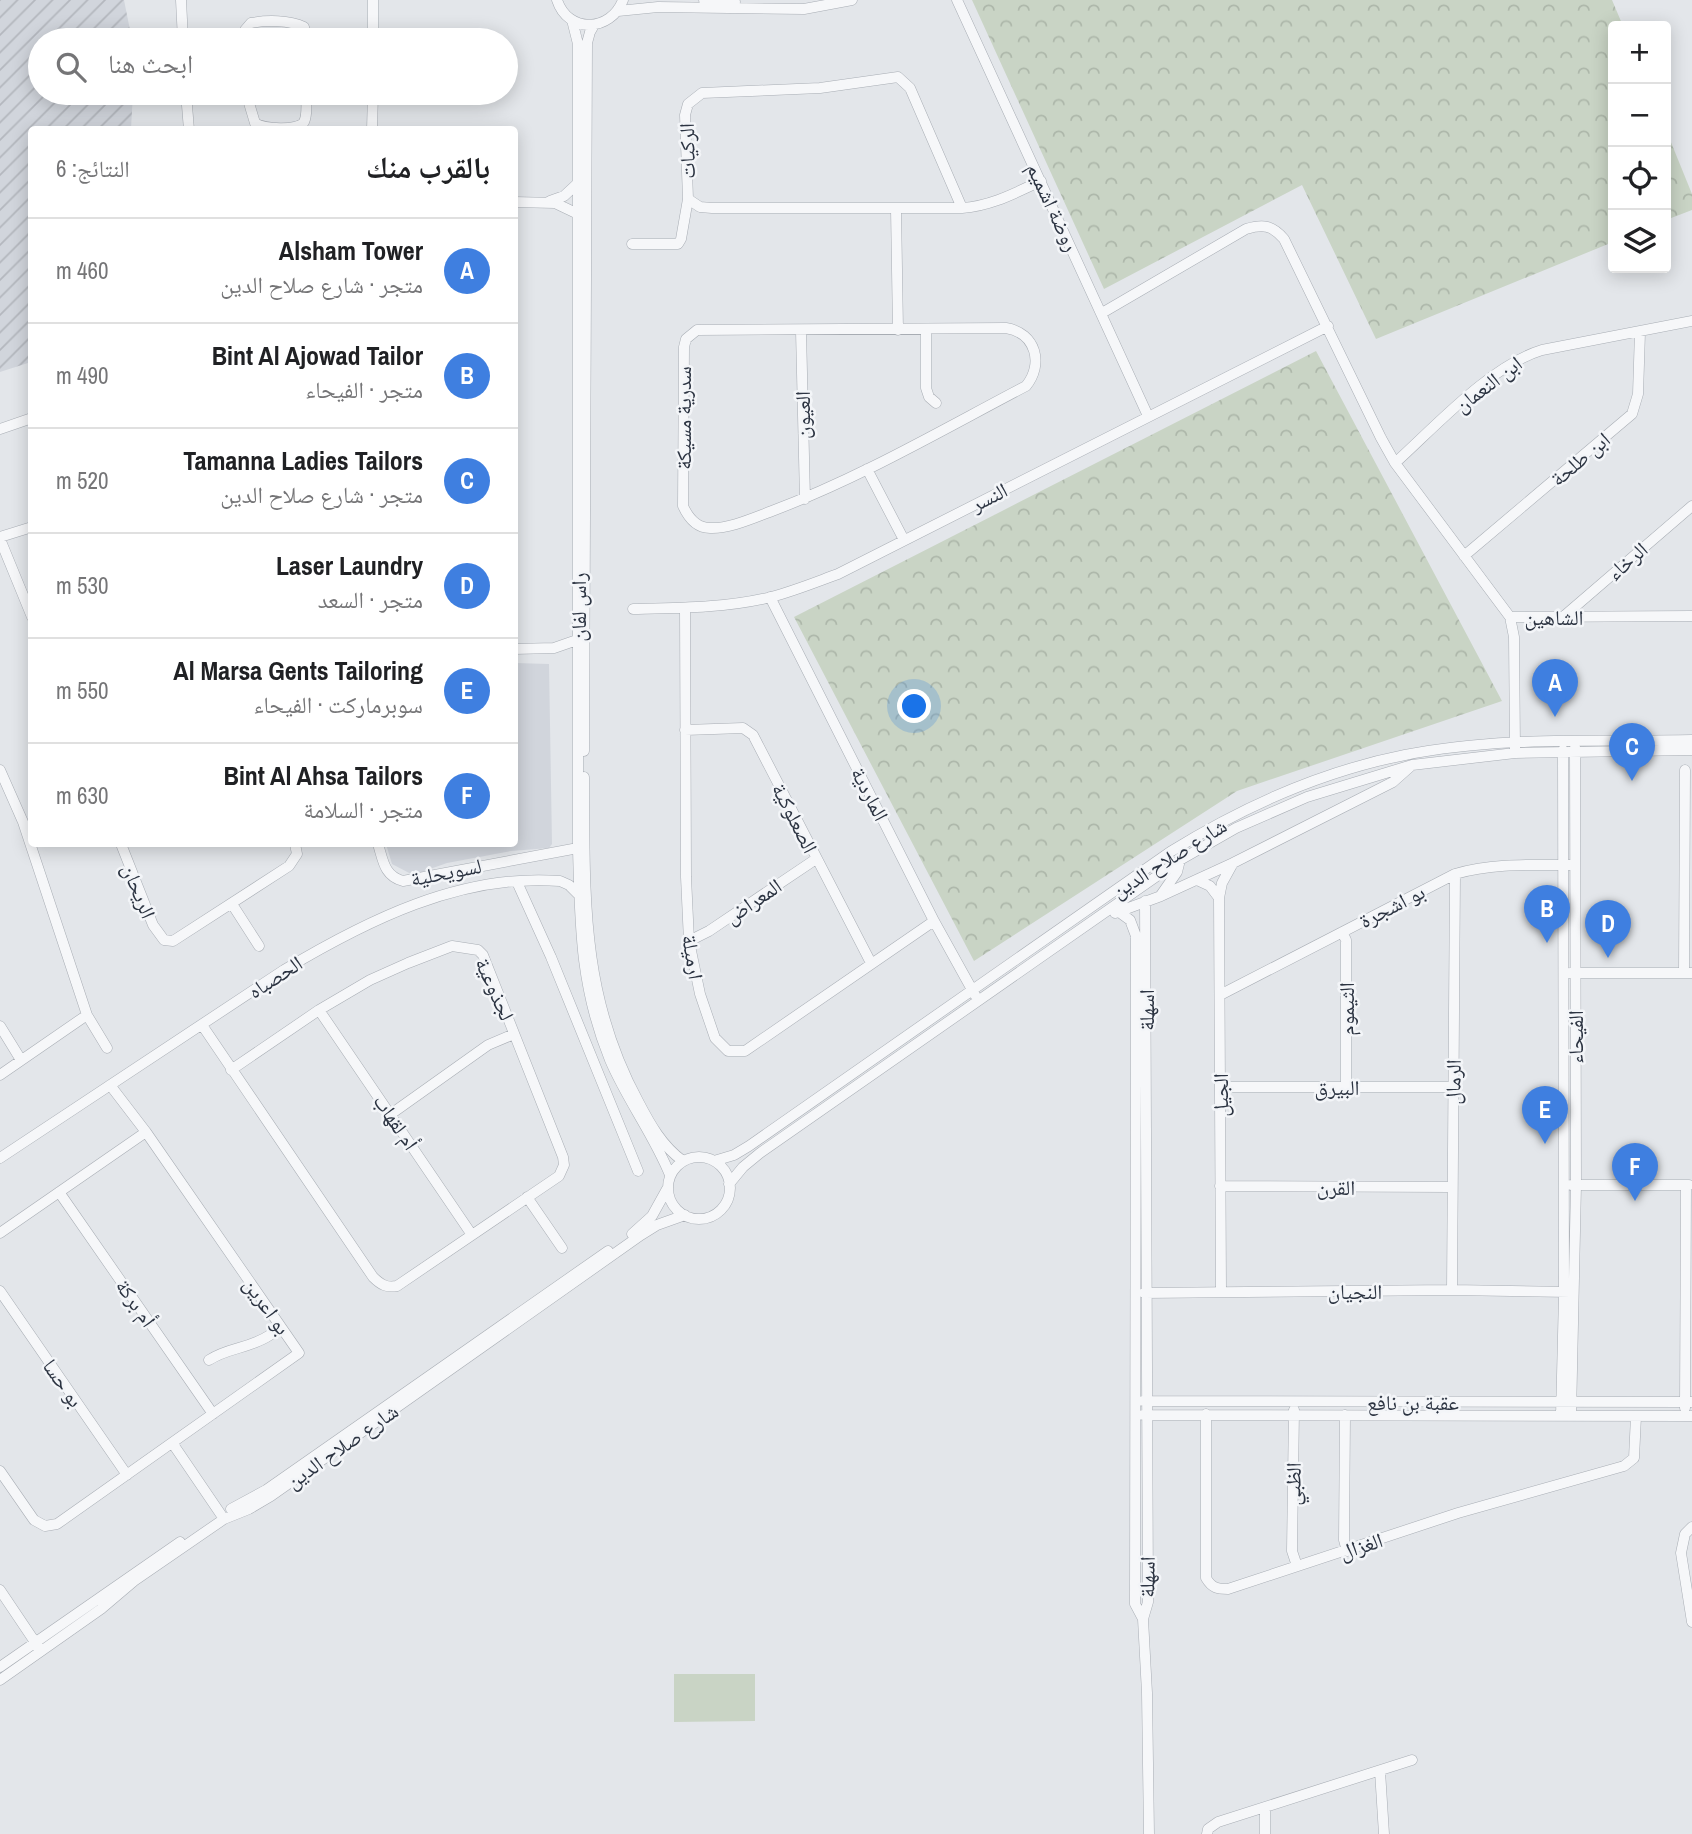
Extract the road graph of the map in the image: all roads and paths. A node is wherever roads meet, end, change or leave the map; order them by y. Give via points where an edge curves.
1 (181, 0) edge
2 (373, 0) edge
3 (623, 0) edge
4 (704, 0) edge
5 (852, 0) edge
6 (957, 0) edge
7 (557, 2) edge
8 (819, 3) edge
9 (618, 11) junction
10 (572, 20) junction
11 (594, 25) junction
12 (182, 28) edge
13 (247, 28) edge
14 (304, 28) edge
15 (373, 28) edge
16 (187, 105) edge
17 (250, 105) edge
18 (306, 105) edge
19 (373, 105) edge
20 (189, 126) edge
21 (259, 126) edge
22 (300, 126) edge
23 (372, 126) edge
24 (1041, 181) junction
25 (578, 183) junction
26 (688, 199) junction
27 (547, 201) junction
28 (518, 202) edge
29 (962, 208) junction
30 (897, 209) junction
31 (578, 214) junction
32 (632, 244) dead end
33 (1102, 313) junction
34 (1692, 321) edge
35 (1328, 326) junction
36 (926, 329) junction
37 (898, 330) junction
38 (801, 331) junction
39 (1640, 332) junction
40 (936, 403) dead end
41 (1148, 416) junction
42 (28, 419) edge
43 (0, 429) edge
44 (1395, 463) junction
45 (867, 469) junction
46 (805, 499) junction
47 (1692, 506) edge
48 (28, 528) edge
49 (0, 538) edge
50 (904, 540) junction
51 (1464, 556) junction
52 (770, 597) junction
53 (28, 607) edge
54 (685, 608) junction
55 (633, 609) dead end
56 (1692, 616) edge
57 (1510, 617) junction
58 (1563, 617) junction
59 (578, 640) junction
60 (554, 648) junction
61 (518, 649) edge
62 (578, 656) junction
63 (685, 730) junction
64 (1692, 740) edge
65 (1515, 747) junction
66 (1563, 748) junction
67 (1575, 748) junction
68 (1692, 751) edge
69 (1410, 754) junction
70 (1412, 765) junction
71 (0, 770) edge
72 (1685, 770) dead end
73 (28, 837) edge
74 (31, 847) edge
75 (122, 847) edge
76 (296, 847) edge
77 (378, 847) edge
78 (574, 849) junction
79 (1170, 852) junction
80 (816, 859) junction
81 (1181, 860) junction
82 (1688, 861) edge
83 (1233, 863) junction
84 (1564, 865) junction
85 (1576, 865) junction
86 (1455, 874) junction
87 (1197, 880) junction
88 (517, 882) junction
89 (576, 891) junction
90 (1161, 896) junction
91 (1219, 898) junction
92 (1145, 901) junction
93 (232, 904) junction
94 (1119, 912) junction
95 (1098, 918) junction
96 (934, 921) junction
97 (1342, 932) junction
98 (689, 941) junction
99 (259, 946) dead end
100 (871, 963) junction
101 (1569, 973) junction
102 (1688, 973) edge
103 (972, 991) junction
104 (1220, 995) junction
105 (979, 1001) junction
106 (319, 1010) junction
107 (87, 1015) junction
108 (202, 1025) junction
109 (0, 1027) edge
110 (514, 1034) junction
111 (107, 1048) dead end
112 (22, 1060) junction
113 (231, 1070) junction
114 (0, 1075) edge
115 (110, 1085) junction
116 (1220, 1087) junction
117 (1346, 1087) junction
118 (1453, 1087) junction
119 (391, 1114) junction
120 (146, 1132) junction
121 (0, 1158) edge
122 (683, 1161) junction
123 (714, 1161) junction
124 (638, 1171) dead end
125 (670, 1175) junction
126 (729, 1184) junction
127 (1564, 1185) junction
128 (1576, 1185) junction
129 (1689, 1185) edge
130 (1220, 1186) junction
131 (1452, 1187) junction
132 (667, 1189) junction
133 (59, 1192) junction
134 (527, 1197) junction
135 (685, 1215) junction
136 (0, 1233) edge
137 (472, 1235) junction
138 (562, 1248) dead end
139 (1452, 1290) junction
140 (0, 1291) edge
141 (1221, 1292) junction
142 (1569, 1292) junction
143 (1136, 1293) junction
144 (1147, 1293) junction
145 (1689, 1295) edge
146 (275, 1332) junction
147 (209, 1360) dead end
148 (1135, 1401) junction
149 (1147, 1401) junction
150 (1294, 1401) junction
151 (1688, 1402) edge
152 (1566, 1403) junction
153 (213, 1414) junction
154 (1135, 1414) junction
155 (1206, 1414) junction
156 (1147, 1415) junction
157 (1294, 1415) junction
158 (1345, 1415) junction
159 (1566, 1416) junction
160 (1636, 1416) junction
161 (1688, 1416) edge
162 (173, 1444) junction
163 (0, 1471) edge
164 (127, 1475) junction
165 (222, 1517) junction
166 (1692, 1527) edge
167 (1347, 1551) junction
168 (1297, 1566) junction
169 (0, 1590) edge
170 (1143, 1619) junction
171 (1692, 1622) edge
172 (38, 1647) junction
173 (0, 1667) edge
174 (0, 1680) edge
175 (1412, 1760) dead end
176 (1380, 1771) junction
177 (1265, 1807) junction
178 (1149, 1834) edge
179 (1207, 1834) edge
180 (1265, 1834) edge
181 (1384, 1834) edge

1 - 12 street
2 - 15 street
3 - 9 street
4 - 8 street
5 - 8 street
6 - 24 street, روضة اشميم
7 - 10 street
8 - 9 street via 797,10 658,7
9 - 11 street
10 - 11 street
10 - 25 street, راس لفان via 578,44
11 - 122 street, راس لفان via 587,43 587,926 594,981 618,1060 660,1138
13 - 14 street via 259,21 295,23
16 - 20 street
17 - 21 street
18 - 22 street
19 - 23 street
24 - 29 street, الركيات via 996,202
24 - 33 street, روضة اشميم
25 - 27 street via 565,196
25 - 31 street, راس لفان
26 - 29 street, الركيات via 685,115 693,98 702,93 820,88 890,76 910,88
26 - 30 street, الركيات via 712,208
26 - 32 street via 678,244
27 - 28 street
27 - 31 street
29 - 30 street, الركيات
30 - 37 street
31 - 59 street, راس لفان
33 - 35 street via 1246,229 1267,226 1284,239
33 - 41 street, روضة اشميم
34 - 39 street
35 - 41 street, النسر
35 - 44 street
36 - 37 street, سدرية مسيكة
36 - 40 street via 926,388
36 - 45 street, سدرية مسيكة via 1016,330 1030,342 1037,359 1034,376 1026,386
37 - 38 street, سدرية مسيكة
38 - 46 street, العيون
38 - 46 street, سدرية مسيكة via 697,330 686,339 683,506 692,521 708,528
39 - 44 street, ابن النعمان via 1523,356 1491,377
39 - 51 street, ابن طلحة via 1638,394 1632,414
41 - 50 street, النسر
42 - 43 street
44 - 51 street
45 - 46 street, سدرية مسيكة
45 - 50 street
47 - 58 street, الرخاء
48 - 49 street
49 - 53 street
50 - 52 street, النسر via 838,573
51 - 57 street
52 - 54 street, النسر
52 - 96 street, الماردية
54 - 55 street, النسر
54 - 63 street, ارميلة
56 - 58 street, الشاهين
57 - 58 street, الشاهين
57 - 65 street, الشاهين
59 - 60 street
59 - 62 street, راس لفان
60 - 61 street
60 - 62 street
62 - 78 street, راس لفان
63 - 80 street, الصعلوكية via 743,729 753,735
63 - 98 street, ارميلة
64 - 67 street, شارع صلاح الدين
65 - 66 street, شارع صلاح الدين
65 - 69 street, شارع صلاح الدين
65 - 70 street, شارع صلاح الدين
66 - 67 street, شارع صلاح الدين
66 - 84 street, الفيحاء
67 - 68 street, شارع صلاح الدين
67 - 85 street, الفيحاء
69 - 70 street
69 - 79 street, شارع صلاح الدين via 1366,764 1283,794
70 - 81 street, شارع صلاح الدين via 1307,797 1236,828
70 - 83 street, شارع صلاح الدين via 1393,782
71 - 73 street
72 - 82 street
74 - 107 street
75 - 93 street, الريحان via 153,925 164,940 180,938
76 - 93 street, الريحان via 295,861
77 - 78 street, لسويحلية via 387,872 403,881
78 - 89 street, راس لفان
79 - 81 street
79 - 103 street, شارع صلاح الدين
80 - 98 street, المعراض
80 - 100 street, الصعلوكية
81 - 90 street
81 - 95 street, شارع صلاح الدين
82 - 102 street
83 - 87 street, شارع صلاح الدين
83 - 91 street, الجيل
84 - 85 street, بو اشجرة
84 - 86 street, بو اشجرة via 1489,866
84 - 101 street, الفيحاء
85 - 101 street, الفيحاء
86 - 97 street, بو اشجرة
86 - 118 street, الرمال
87 - 90 street, شارع صلاح الدين
87 - 91 street via 1210,886
88 - 89 street, الحصباه via 560,881
88 - 108 street, الحصباه via 442,896 370,922 284,970
88 - 124 street
89 - 125 street, راس لفان via 593,1012 615,1071
90 - 92 street, شارع صلاح الدين
91 - 104 street, الجيل
92 - 94 street, شارع صلاح الدين
92 - 144 street, اسهلة
93 - 99 street
94 - 95 street, شارع صلاح الدين
94 - 143 street, اسهلة via 1130,920 1136,936
95 - 105 street, شارع صلاح الدين
96 - 100 street, ارميلة
96 - 103 street, الماردية
97 - 104 street, بو اشجرة
97 - 117 street, الثيموم via 1346,940
98 - 100 street, ارميلة via 710,1026 721,1046 737,1052 745,1051
101 - 102 street
101 - 127 street, الفيحاء
101 - 128 street, الفيحاء
103 - 105 street, الماردية
103 - 123 street, شارع صلاح الدين via 749,1146
104 - 116 street, الجيل
105 - 126 street, شارع صلاح الدين via 760,1153
106 - 110 street, لجذوعية via 408,962 462,946 483,955
106 - 113 street, لجذوعية
106 - 119 street, أم لقهاب
107 - 111 street
107 - 112 street
108 - 113 street, لجذوعية
108 - 115 street, الحصباه
109 - 112 street
110 - 119 street via 488,1045
110 - 134 street, لجذوعية via 564,1165 559,1176
112 - 114 street
113 - 137 street, لجذوعية via 380,1284 397,1286
115 - 120 street, بو اعرين
115 - 121 street, الحصباه
116 - 117 street, البيرق
116 - 130 street, الجيل
117 - 118 street, البيرق
118 - 131 street, الرمال
119 - 137 street, أم لقهاب
120 - 133 street
120 - 146 street, بو اعرين
122 - 123 street via 702,1157
122 - 125 street
123 - 126 street via 725,1171
125 - 132 street
126 - 135 street via 725,1204 714,1214 697,1219
127 - 128 street
127 - 142 street, الفيحاء
128 - 129 street
128 - 142 street, الفيحاء
129 - 145 street
130 - 131 street, القرن
130 - 141 street, الجيل
131 - 139 street, الرمال
132 - 135 street via 672,1204
132 - 165 street, شارع صلاح الدين via 658,1208 638,1230
133 - 136 street
133 - 153 street, أم بركة
134 - 137 street, لجذوعية
134 - 138 street
135 - 165 street, شارع صلاح الدين via 641,1235 271,1496
139 - 141 street, النجيان
139 - 142 street, النجيان
140 - 164 street, بو حسا
141 - 144 street, النجيان
142 - 152 street, الفيحاء
143 - 144 street, النجيان
143 - 148 street, اسهلة
144 - 149 street, اسهلة
145 - 151 street
146 - 147 street via 253,1346 225,1351
146 - 153 street, بو اعرين via 299,1353
148 - 149 street, عقبة بن نافع
148 - 154 street, اسهلة
149 - 150 street, عقبة بن نافع
149 - 156 street, اسهلة
150 - 152 street, عقبة بن نافع
150 - 157 street, الظبي
151 - 152 street, عقبة بن نافع
151 - 161 street
152 - 159 street, الفيحاء
153 - 162 street, بو اعرين
154 - 156 street, عقبة بن نافع
154 - 170 street, اسهلة via 1135,1604
155 - 156 street, عقبة بن نافع
155 - 157 street, عقبة بن نافع
155 - 168 street, الغزال via 1206,1578 1210,1586 1228,1589
156 - 170 street, اسهلة via 1148,1602
157 - 158 street, عقبة بن نافع
157 - 168 street, الظبي via 1292,1550
158 - 159 street, عقبة بن نافع
158 - 167 street
159 - 160 street, عقبة بن نافع
160 - 161 street, عقبة بن نافع
160 - 167 street, الغزال via 1634,1458 1624,1466 1458,1513
162 - 164 street, بو اعرين
162 - 165 street
163 - 164 street, بو اعرين via 34,1520 45,1526 57,1524
165 - 172 street, شارع صلاح الدين via 119,1582
166 - 171 street via 1685,1534 1681,1553
167 - 168 street, الغزال
169 - 172 street
170 - 178 street
172 - 173 street, شارع صلاح الدين
172 - 174 street, شارع صلاح الدين
175 - 176 street
176 - 177 street
176 - 181 street
177 - 179 street via 1218,1822
177 - 180 street

